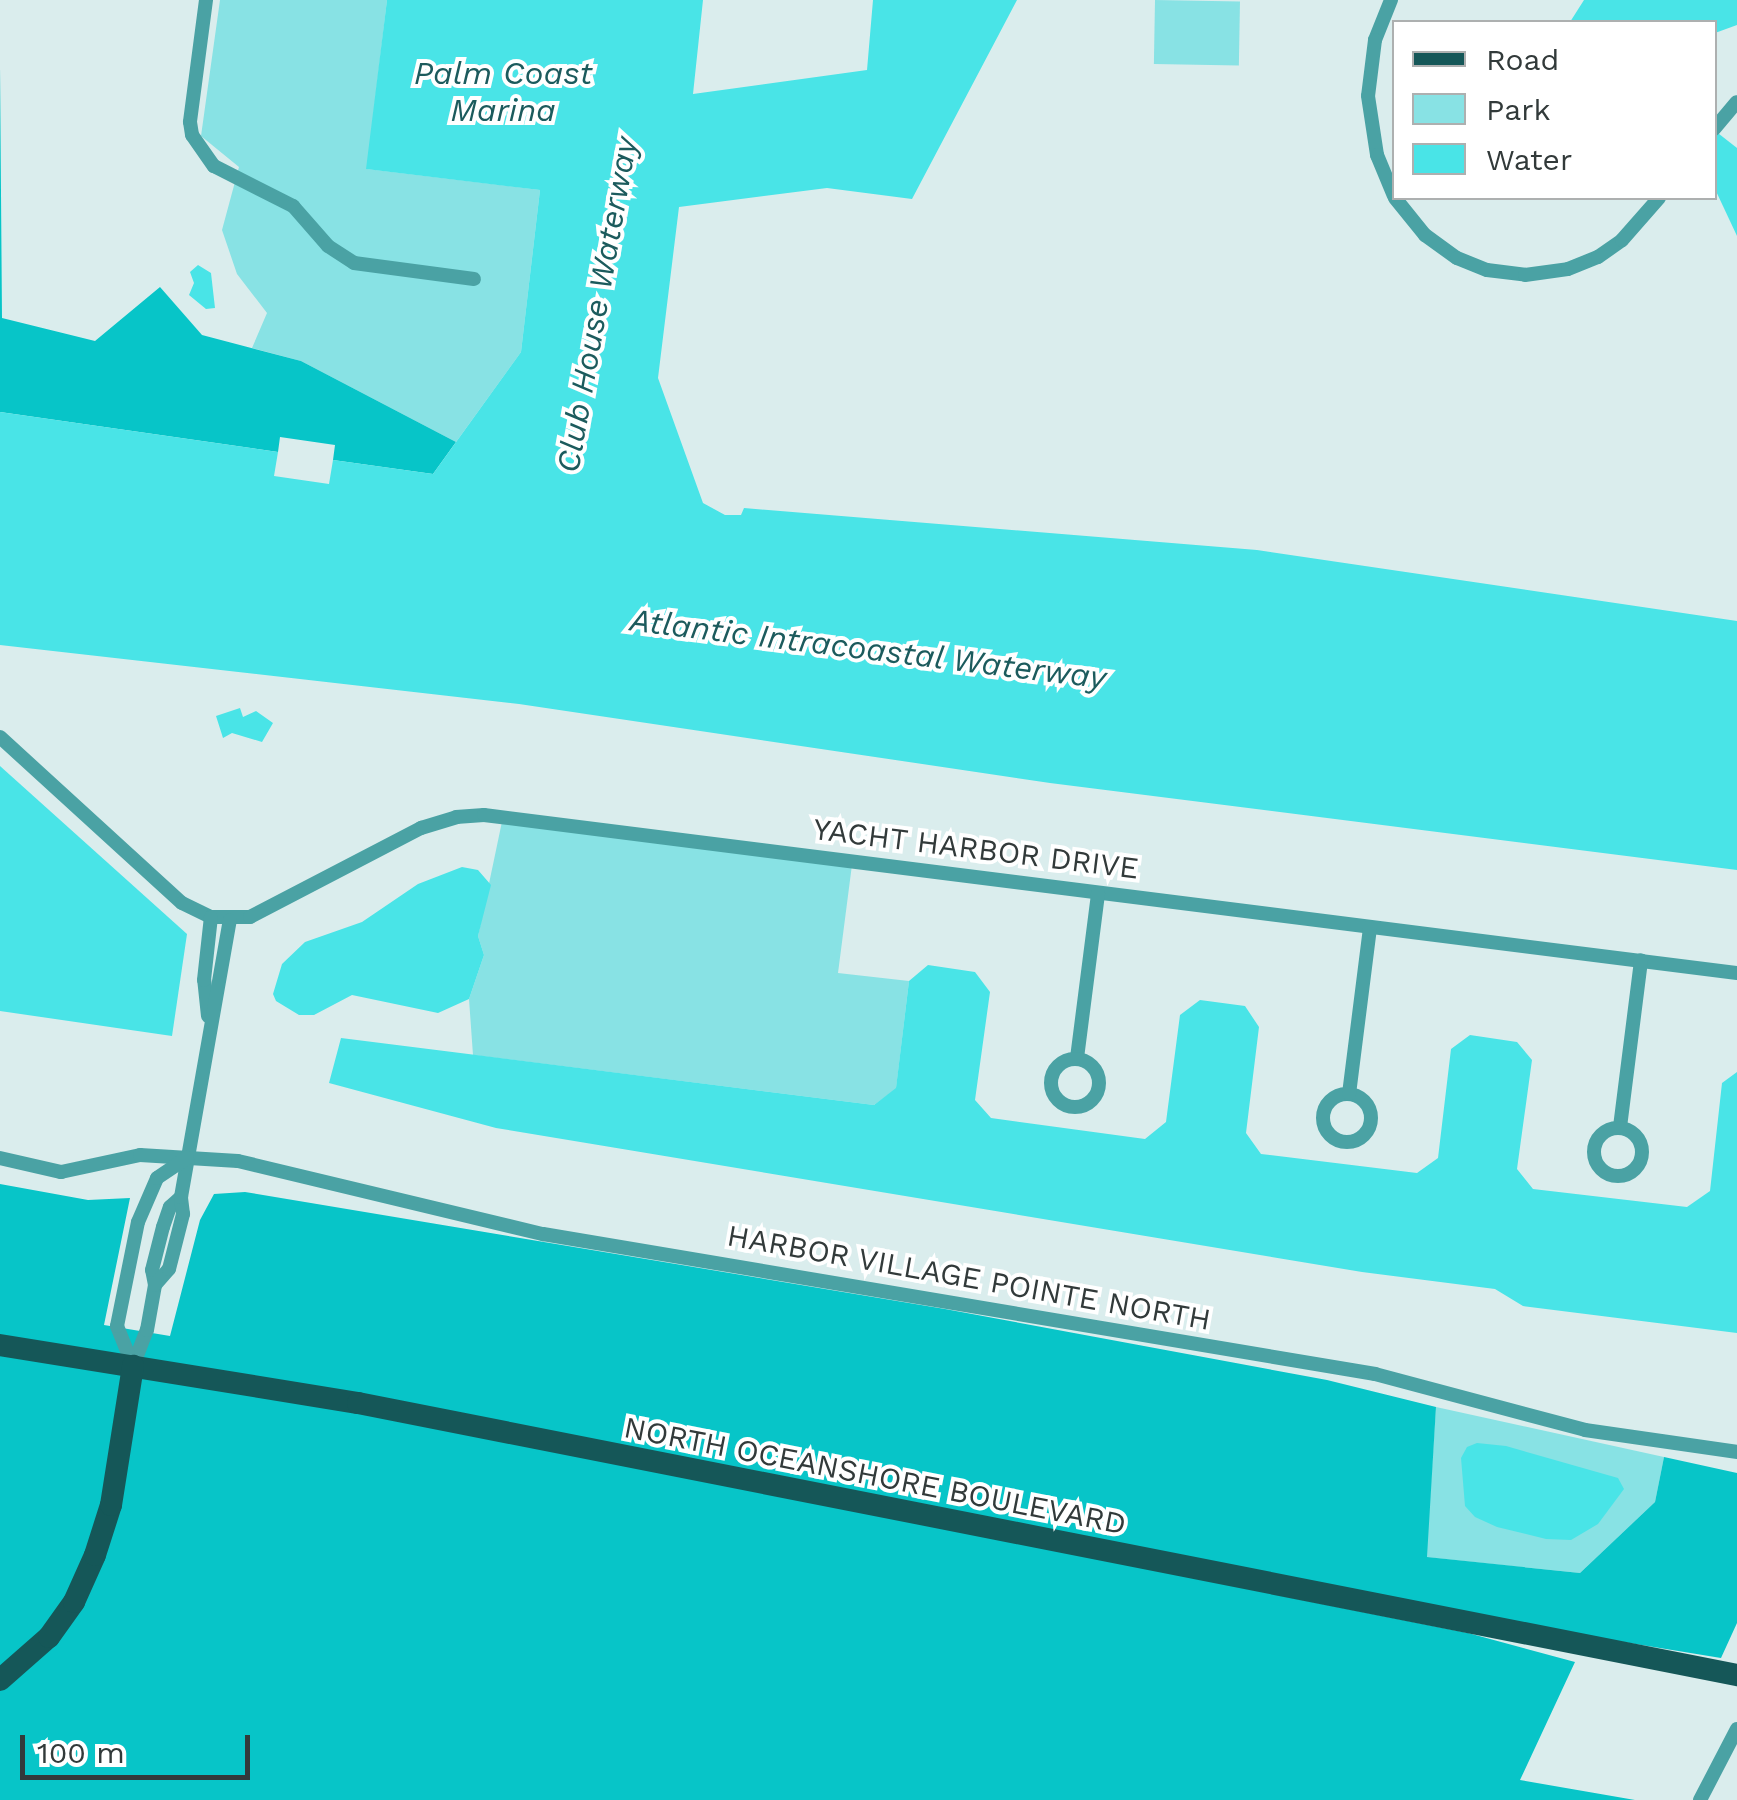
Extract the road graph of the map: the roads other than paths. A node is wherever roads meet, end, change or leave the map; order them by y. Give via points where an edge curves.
1 (206, 0) edge
2 (1391, 0) edge
3 (1735, 104) edge
4 (1717, 125) edge
5 (1392, 190) edge
6 (1397, 200) edge
7 (1656, 200) edge
8 (474, 279) dead end
9 (0, 738) edge
10 (1098, 894) junction
11 (210, 917) junction
12 (230, 920) junction
13 (1370, 927) junction
14 (1641, 960) junction
15 (1737, 973) edge
16 (209, 1023) junction
17 (1077, 1058) dead end
18 (1349, 1094) dead end
19 (1620, 1127) dead end
20 (191, 1156) junction
21 (0, 1158) edge
22 (181, 1197) junction
23 (138, 1222) junction
24 (162, 1228) junction
25 (128, 1266) junction
26 (154, 1277) junction
27 (0, 1345) edge
28 (133, 1366) junction
29 (1737, 1452) edge
30 (1737, 1675) edge
31 (0, 1680) edge
32 (1737, 1730) edge
33 (1700, 1800) edge

1 - 8 street via 190,122 214,166 286,202 354,263
2 - 5 street via 1372,50 1368,96 1374,145
3 - 4 street
6 - 7 street via 1425,235 1462,261 1524,275 1598,257
9 - 11 street, YACHT HARBOR DRIVE via 182,903
10 - 12 street, YACHT HARBOR DRIVE via 476,815 421,828 250,917
10 - 13 street, YACHT HARBOR DRIVE
10 - 17 street
11 - 12 street, YACHT HARBOR DRIVE
11 - 16 street via 204,980
12 - 16 street
13 - 14 street, YACHT HARBOR DRIVE
13 - 18 street
14 - 15 street, YACHT HARBOR DRIVE
14 - 19 street
16 - 20 street
20 - 21 street, HARBOR VILLAGE POINTE NORTH via 123,1157 69,1172
20 - 22 street
20 - 23 street via 157,1178
20 - 29 street, HARBOR VILLAGE POINTE NORTH via 255,1165 543,1234 1374,1374 1585,1430
22 - 24 street
22 - 26 street via 169,1269
23 - 24 street
23 - 25 street
24 - 26 street
25 - 26 street
25 - 28 street via 116,1326
26 - 28 street via 147,1330
27 - 28 main road, NORTH OCEANSHORE BOULEVARD
28 - 30 main road, NORTH OCEANSHORE BOULEVARD via 358,1403
28 - 31 main road via 95,1556 49,1637
32 - 33 street

